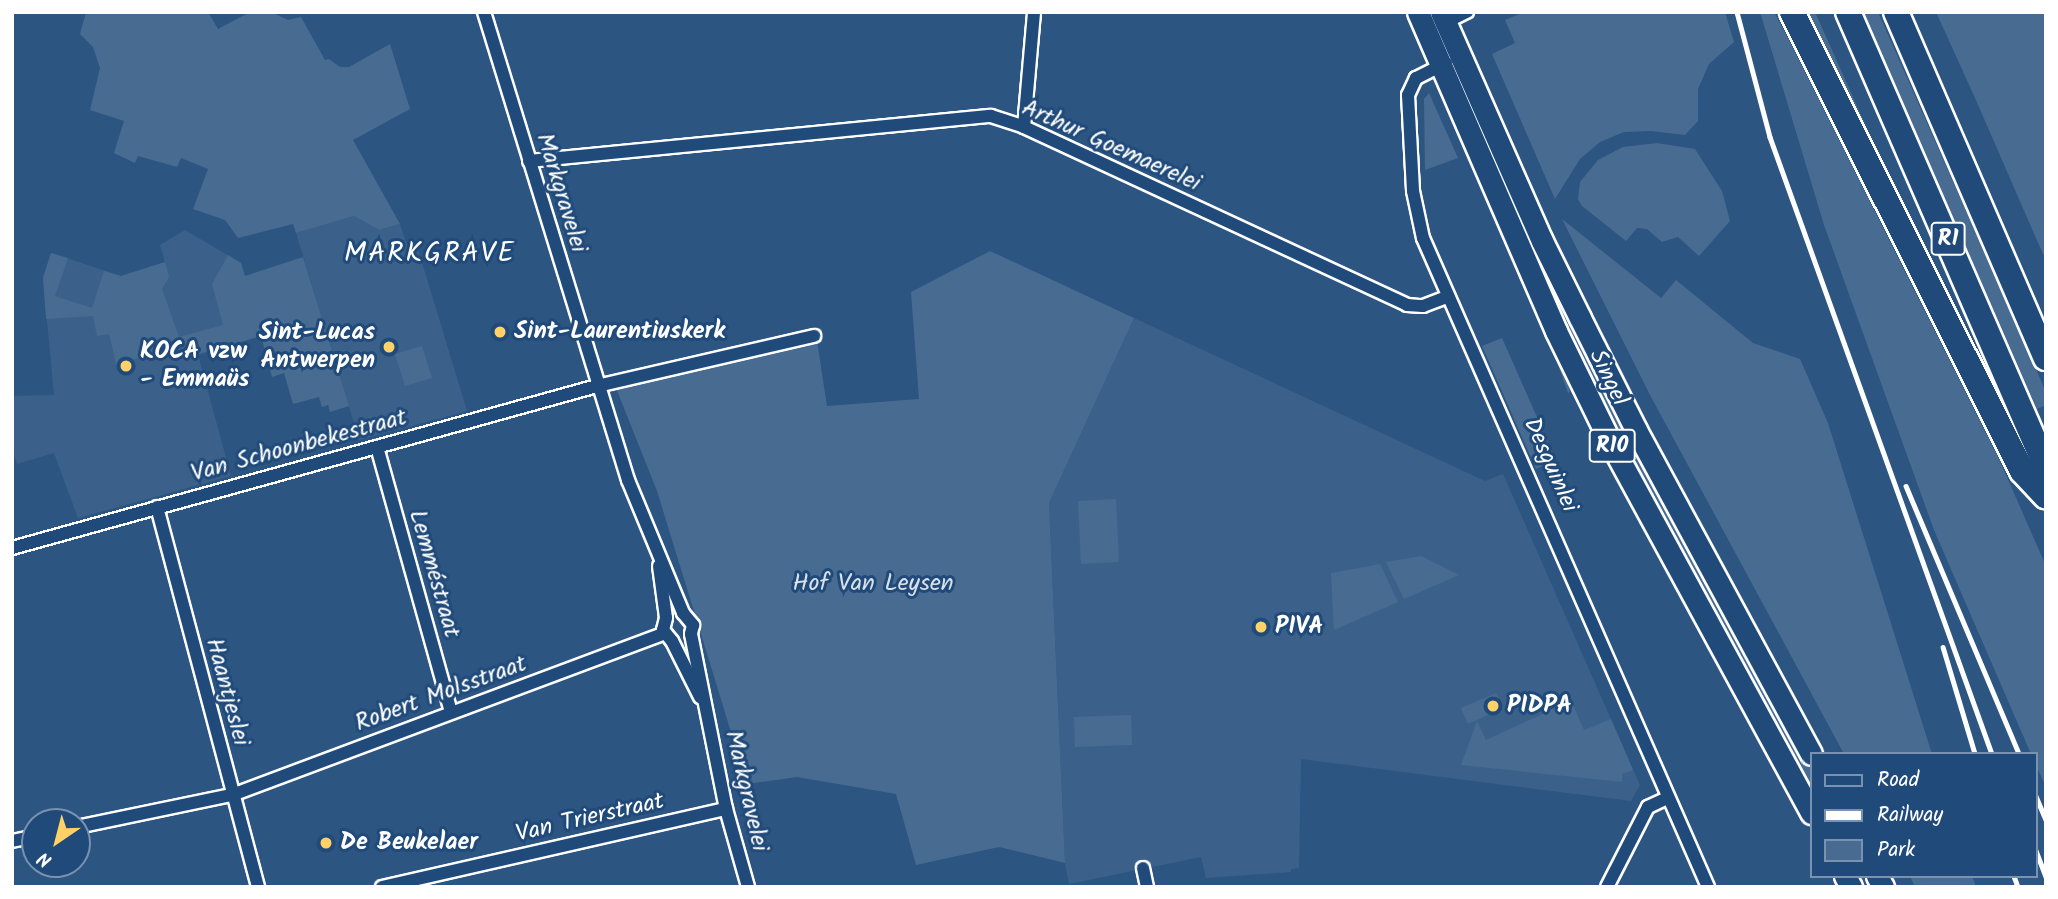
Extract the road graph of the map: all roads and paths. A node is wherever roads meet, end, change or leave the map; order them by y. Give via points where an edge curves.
1 (484, 12) edge
2 (1034, 12) edge
3 (1467, 12) edge
4 (1792, 12) edge
5 (1848, 12) edge
6 (1896, 12) edge
7 (1432, 19) edge
8 (1460, 57) junction
9 (1440, 66) junction
10 (1024, 127) junction
11 (529, 161) junction
12 (1446, 297) junction
13 (814, 336) dead end
14 (2045, 355) edge
15 (597, 386) junction
16 (377, 447) junction
17 (2046, 467) edge
18 (2046, 497) edge
19 (157, 507) junction
20 (12, 548) edge
21 (657, 552) junction
22 (683, 613) junction
23 (666, 618) junction
24 (691, 634) junction
25 (668, 637) junction
26 (704, 704) junction
27 (451, 712) junction
28 (1810, 752) edge
29 (232, 795) junction
30 (1667, 798) junction
31 (726, 809) junction
32 (1810, 811) edge
33 (91, 824) edge
34 (1143, 868) dead end
35 (258, 887) edge
36 (382, 887) edge
37 (748, 887) edge
38 (1147, 887) edge
39 (1608, 887) edge
40 (1708, 887) edge

1 - 11 street, Markgravelei
2 - 10 street
3 - 7 street
4 - 18 highway via 2022,471
5 - 17 highway, R1
6 - 14 highway, R1
7 - 8 main road, Singel / R10
7 - 9 main road, R10
8 - 9 street, Desguinlei
8 - 28 main road, Singel / R10 via 1542,241 1630,417
9 - 12 street, Desguinlei via 1416,78 1408,95 1416,214
9 - 32 main road, Singel / R10 via 1556,331 1611,444
10 - 11 street, Arthur Goemaerelei via 991,116
10 - 12 street, Arthur Goemaerelei via 1407,305 1423,306
11 - 15 street, Markgravelei
12 - 30 street, Desguinlei
13 - 15 street
15 - 16 street, Van Schoonbekestraat
15 - 21 street, Markgravelei
16 - 19 street, Van Schoonbekestraat
16 - 27 street, Lemméstraat
19 - 20 street, Van Schoonbekestraat
19 - 29 street, Haantjeslei
21 - 22 street, Markgravelei
21 - 23 street, Markgravelei
22 - 23 street
22 - 24 street, Markgravelei via 691,620
23 - 25 street, Markgravelei
24 - 25 street via 685,640
24 - 26 street, Markgravelei
25 - 26 street, Markgravelei
25 - 27 street, Robert Molsstraat
26 - 31 street, Markgravelei
27 - 29 street, Robert Molsstraat
29 - 33 street, Robert Molsstraat
29 - 35 street, Haantjeslei
30 - 39 street via 1648,807
30 - 40 street, Desguinlei
31 - 36 street, Van Trierstraat
31 - 37 street, Markgravelei
34 - 38 street

